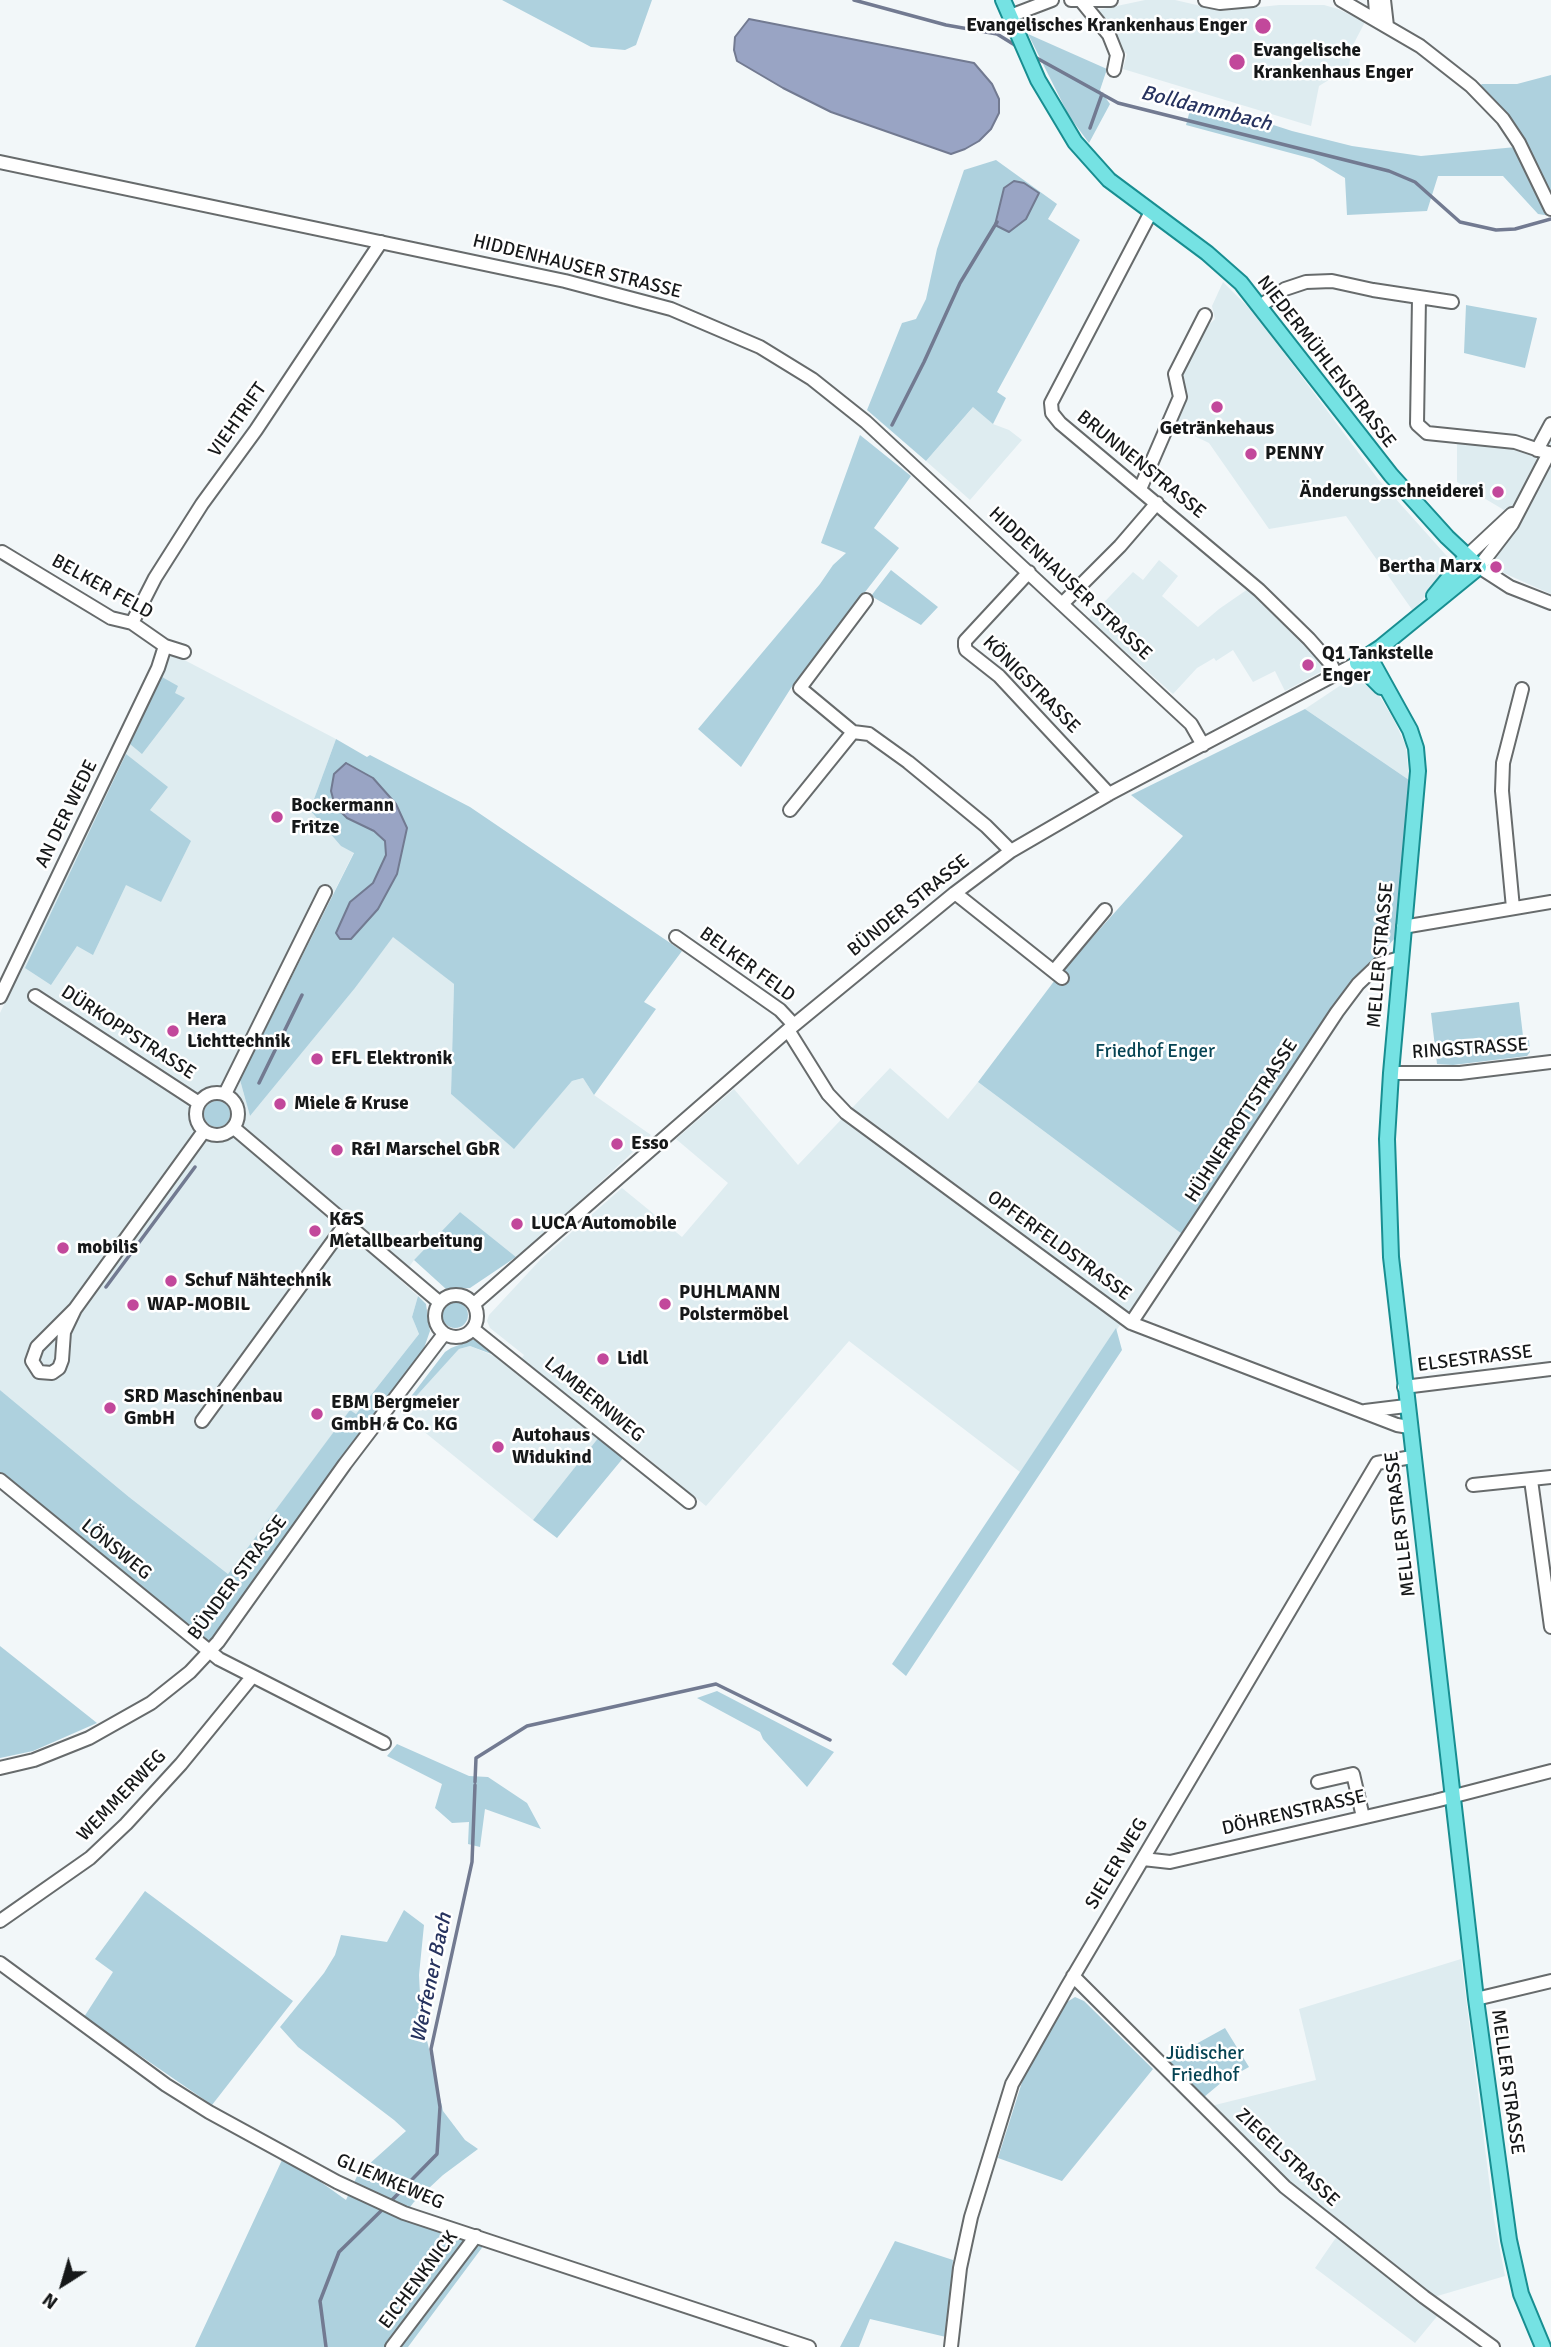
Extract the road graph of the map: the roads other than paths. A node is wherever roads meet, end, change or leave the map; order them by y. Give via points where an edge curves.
1 (1003, 0) edge
2 (1052, 0) edge
3 (1111, 0) edge
4 (1205, 0) edge
5 (1253, 0) edge
6 (1340, 0) edge
7 (1375, 0) edge
8 (1384, 0) edge
9 (1077, 1) edge
10 (1012, 21) junction
11 (1384, 24) junction
12 (1114, 70) dead end
13 (0, 162) edge
14 (1551, 209) edge
15 (1151, 212) junction
16 (381, 242) junction
17 (1419, 298) junction
18 (1452, 302) dead end
19 (1260, 306) junction
20 (1205, 315) dead end
21 (1551, 424) edge
22 (1546, 452) edge
23 (1140, 489) junction
24 (1157, 503) junction
25 (1522, 503) junction
26 (2, 552) dead end
27 (1466, 557) junction
28 (1479, 567) junction
29 (1029, 572) junction
30 (866, 600) dead end
31 (1063, 603) junction
32 (1551, 603) edge
33 (1421, 613) junction
34 (132, 624) junction
35 (165, 646) junction
36 (184, 652) dead end
37 (1363, 659) junction
38 (1336, 675) junction
39 (1522, 690) dead end
40 (853, 732) junction
41 (1203, 745) junction
42 (1109, 794) junction
43 (790, 810) dead end
44 (1011, 851) junction
45 (324, 892) dead end
46 (955, 893) junction
47 (1551, 902) edge
48 (1513, 908) junction
49 (1105, 910) dead end
50 (1403, 927) junction
51 (676, 937) dead end
52 (1400, 958) junction
53 (35, 996) dead end
54 (0, 997) edge
55 (791, 1027) junction
56 (1551, 1062) edge
57 (1391, 1073) junction
58 (225, 1094) junction
59 (199, 1102) junction
60 (233, 1128) junction
61 (204, 1131) junction
62 (347, 1222) junction
63 (439, 1302) junction
64 (474, 1304) junction
65 (75, 1309) junction
66 (1131, 1323) junction
67 (473, 1329) junction
68 (444, 1334) junction
69 (1551, 1369) edge
70 (1404, 1387) junction
71 (1406, 1406) junction
72 (1363, 1412) junction
73 (202, 1421) dead end
74 (1409, 1427) junction
75 (1412, 1457) junction
76 (1551, 1477) edge
77 (0, 1479) edge
78 (1531, 1480) junction
79 (1473, 1485) dead end
80 (689, 1503) dead end
81 (1551, 1627) edge
82 (208, 1651) junction
83 (252, 1677) junction
84 (384, 1743) dead end
85 (0, 1768) edge
86 (1551, 1771) edge
87 (1318, 1783) dead end
88 (1452, 1795) junction
89 (1363, 1817) junction
90 (1143, 1859) junction
91 (0, 1920) edge
92 (0, 1963) edge
93 (1073, 1976) junction
94 (1551, 1981) edge
95 (1476, 1999) junction
96 (476, 2236) junction
97 (392, 2347) edge
98 (809, 2347) edge
99 (951, 2347) edge
100 (1493, 2347) edge
101 (1543, 2347) edge

1 - 10 main road, NIEDERMÜHLENSTRASSE
2 - 10 street
3 - 9 street
4 - 5 street
6 - 11 street
7 - 11 street via 1376,13
8 - 11 street
9 - 12 street via 1109,35 1117,55
10 - 15 main road, NIEDERMÜHLENSTRASSE via 1038,80 1075,142 1109,180
11 - 14 street via 1440,60 1503,119
13 - 16 street, HIDDENHAUSER STRASSE
15 - 19 main road, NIEDERMÜHLENSTRASSE via 1207,253
15 - 23 street, BRUNNENSTRASSE via 1051,403 1060,423
16 - 29 street, HIDDENHAUSER STRASSE via 671,309 760,347 812,379 866,422
16 - 34 street, VIEHTRIFT via 202,504
17 - 18 street
17 - 19 street via 1332,281 1306,282 1285,289
17 - 22 street via 1417,424 1426,433 1516,442
19 - 27 main road, NIEDERMÜHLENSTRASSE via 1391,475
20 - 23 street via 1175,374 1180,397
21 - 22 street, BÜNDER STRASSE
22 - 25 street, BÜNDER STRASSE
23 - 24 street, BRUNNENSTRASSE
24 - 31 street
24 - 38 street, BRUNNENSTRASSE via 1259,590 1331,664
25 - 27 street, BÜNDER STRASSE
25 - 28 street, BÜNDER STRASSE
26 - 34 street, BELKER FELD via 111,618
27 - 28 main road, NIEDERMÜHLENSTRASSE
27 - 33 main road, BÜNDER STRASSE
28 - 32 street via 1510,587
28 - 33 main road, BÜNDER STRASSE
29 - 31 street, HIDDENHAUSER STRASSE
29 - 42 street, KÖNIGSTRASSE via 965,640 966,650 999,676
30 - 40 street via 800,688
31 - 41 street, HIDDENHAUSER STRASSE via 1191,724
33 - 37 main road, BÜNDER STRASSE
34 - 35 street, BELKER FELD
35 - 36 street, BELKER FELD
35 - 54 street, AN DER WEDE via 159,668
37 - 38 street, BÜNDER STRASSE
37 - 50 main road, MELLER STRASSE via 1390,695 1416,748 1418,771
38 - 41 street, BÜNDER STRASSE
39 - 48 street via 1503,763
40 - 43 street
40 - 44 street via 869,734 908,762
41 - 42 street, BÜNDER STRASSE
42 - 44 street, BÜNDER STRASSE
44 - 46 street, BÜNDER STRASSE
45 - 58 street
46 - 49 street via 1058,975
46 - 55 street, BÜNDER STRASSE
47 - 48 street
48 - 50 street
50 - 52 main road, MELLER STRASSE
51 - 55 street, BELKER FELD via 780,1010
52 - 57 main road, MELLER STRASSE
52 - 66 street, HÜHNERROTTSTRASSE via 1379,964 1337,1012
53 - 59 street, DÜRKOPPSTRASSE
55 - 64 street, BÜNDER STRASSE
55 - 66 street, OPFERFELDSTRASSE via 828,1094 846,1113
56 - 57 street, RINGSTRASSE via 1460,1073
57 - 70 main road, MELLER STRASSE via 1388,1198
58 - 59 street via 214,1093
58 - 60 street via 238,1109
59 - 61 street via 195,1115
60 - 61 street via 216,1136
60 - 62 street
61 - 65 street
62 - 63 street
62 - 73 street
63 - 64 street via 457,1295
63 - 68 street via 434,1315
64 - 67 street via 477,1317
65 - 65 street via 37,1347 32,1361 39,1372 52,1373 59,1368 64,1332
66 - 72 street, OPFERFELDSTRASSE
67 - 68 street via 463,1336
67 - 80 street, LAMBERNWEG
68 - 82 street, BÜNDER STRASSE
69 - 70 street, ELSESTRASSE
70 - 71 main road, MELLER STRASSE
71 - 72 street, OPFERFELDSTRASSE
71 - 74 main road, MELLER STRASSE
72 - 74 street, OPFERFELDSTRASSE
74 - 75 main road, MELLER STRASSE
75 - 88 main road, MELLER STRASSE
75 - 90 street, SIELER WEG via 1377,1463
76 - 78 street
77 - 82 street, LÖNSWEG
78 - 79 street
78 - 81 street
82 - 83 street, LÖNSWEG
82 - 85 street, BÜNDER STRASSE via 151,1703 89,1738
83 - 84 street, LÖNSWEG
83 - 91 street, WEMMERWEG via 126,1824 90,1858
86 - 88 street, DÖHRENSTRASSE
87 - 89 street via 1353,1774
88 - 89 street, DÖHRENSTRASSE
88 - 95 main road, MELLER STRASSE
89 - 90 street, DÖHRENSTRASSE via 1170,1862
90 - 93 street, SIELER WEG
92 - 96 street, GLIEMKEWEG via 209,2112 337,2182 404,2213
93 - 99 street, SIELER WEG via 1012,2084 971,2217
93 - 100 street, ZIEGELSTRASSE via 1285,2187
94 - 95 street
95 - 101 main road, MELLER STRASSE via 1508,2240 1521,2294
96 - 97 street, EICHENKNICK
96 - 98 street, GLIEMKEWEG

